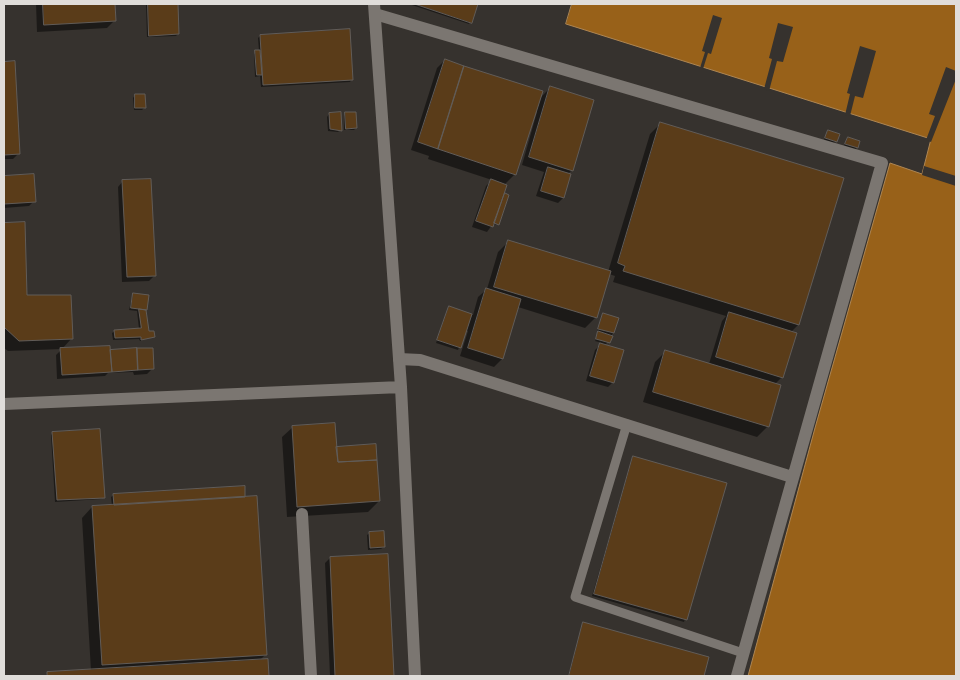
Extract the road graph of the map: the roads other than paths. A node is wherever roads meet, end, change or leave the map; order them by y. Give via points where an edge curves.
1 (374, 9) edge
2 (399, 359) junction
3 (401, 387) junction
4 (4, 404) edge
5 (627, 424) junction
6 (792, 477) junction
7 (302, 514) dead end
8 (743, 653) junction
9 (312, 676) edge
10 (415, 676) edge
11 (737, 676) edge

1 - 2 street
1 - 6 street via 882,163
2 - 3 street
2 - 5 street via 420,360
3 - 4 street
3 - 10 street
5 - 6 street
5 - 8 lane via 575,597
6 - 8 street
7 - 9 street
8 - 11 street

